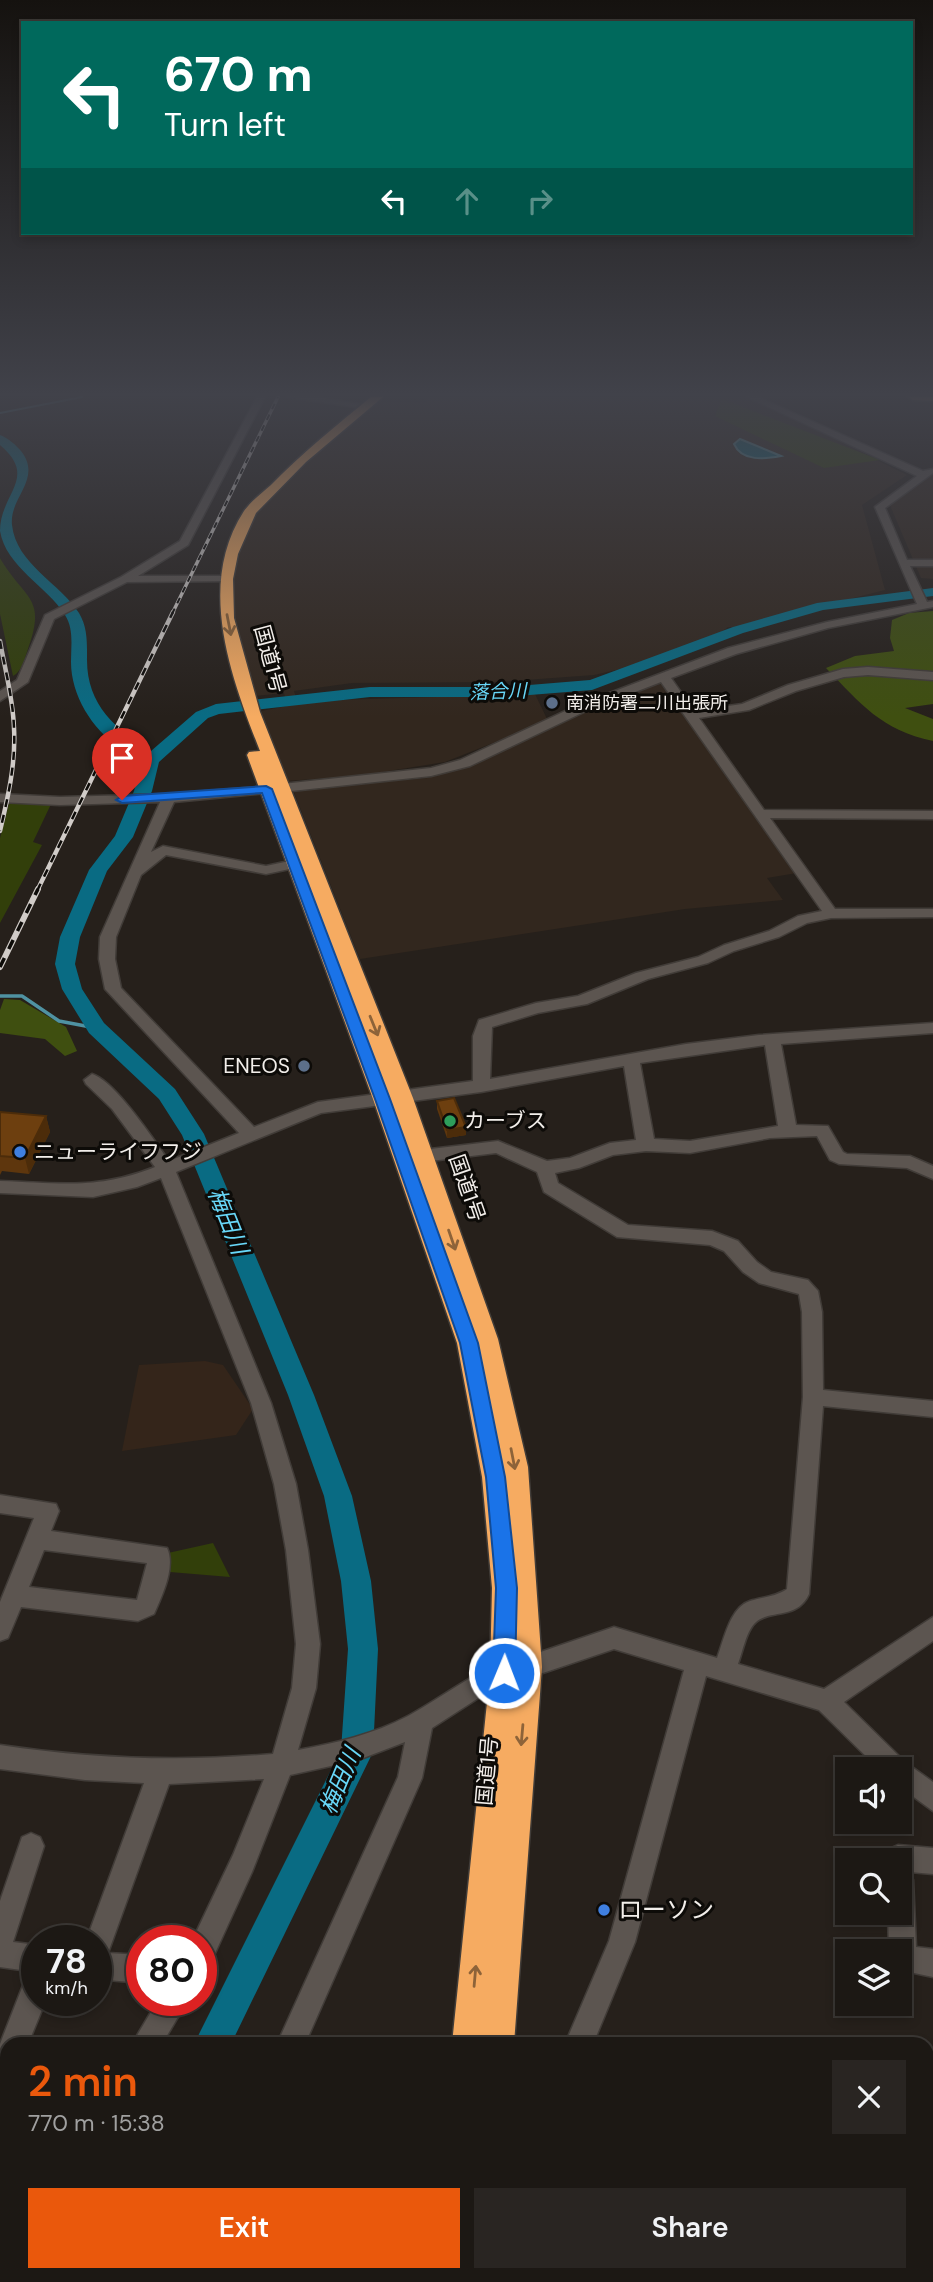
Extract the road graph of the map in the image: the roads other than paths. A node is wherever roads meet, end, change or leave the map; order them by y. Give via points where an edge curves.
1 (205, 503) edge
2 (243, 503) edge
3 (259, 503) edge
4 (885, 503) edge
5 (903, 563) junction
6 (933, 563) edge
7 (217, 570) junction
8 (125, 579) junction
9 (926, 603) edge
10 (663, 676) junction
11 (933, 676) edge
12 (0, 697) edge
13 (692, 715) junction
14 (274, 789) junction
15 (0, 798) edge
16 (167, 798) junction
17 (762, 814) junction
18 (933, 815) edge
19 (295, 864) junction
20 (135, 873) junction
21 (933, 913) edge
22 (831, 914) junction
23 (933, 1028) edge
24 (772, 1039) junction
25 (631, 1059) junction
26 (92, 1080) dead end
27 (481, 1086) junction
28 (393, 1098) junction
29 (788, 1130) junction
30 (246, 1137) junction
31 (646, 1145) junction
32 (422, 1156) junction
33 (170, 1167) junction
34 (545, 1168) junction
35 (933, 1172) edge
36 (0, 1187) edge
37 (813, 1397) junction
38 (933, 1409) edge
39 (0, 1504) edge
40 (37, 1539) junction
41 (16, 1596) junction
42 (933, 1628) edge
43 (0, 1630) edge
44 (698, 1663) junction
45 (516, 1670) junction
46 (724, 1671) junction
47 (826, 1701) junction
48 (417, 1723) junction
49 (884, 1757) edge
50 (0, 1758) edge
51 (289, 1765) junction
52 (161, 1770) junction
53 (912, 1781) edge
54 (933, 1798) edge
55 (31, 1846) dead end
56 (912, 1859) edge
57 (933, 1861) edge
58 (105, 1925) edge
59 (214, 1925) edge
60 (902, 1925) edge
61 (0, 1942) edge
62 (0, 1954) edge
63 (21, 1957) edge
64 (933, 1963) edge
65 (27, 2016) edge
66 (164, 2016) edge
67 (17, 2037) edge
68 (150, 2037) edge
69 (294, 2037) edge
70 (470, 2037) edge
71 (496, 2037) edge
72 (582, 2037) edge

1 - 8 street via 184,543
2 - 7 highway
3 - 7 highway, 国道1号 via 250,512 232,554
4 - 5 street via 880,507
5 - 6 street
5 - 9 street
7 - 8 street
7 - 14 highway, 国道1号 via 217,640
8 - 12 street via 49,617 22,682
9 - 10 street via 767,639
10 - 13 street
10 - 14 street via 466,763 431,772
11 - 13 street via 843,673 745,707
13 - 17 street
14 - 16 street
14 - 19 highway, 国道1号
14 -> 28 highway, 国道1号
15 - 16 street
16 - 20 street
17 - 18 street
17 - 22 street
19 - 20 street via 267,870 163,850
19 - 28 highway, 国道1号
20 - 30 street via 108,937 113,989
21 - 22 street
22 - 27 street via 803,919 703,960 642,976 581,1000 485,1024 480,1033
23 - 24 street
24 - 25 street
24 - 29 street
25 - 27 street
25 - 31 street
26 - 33 street
27 - 28 street
28 - 30 street via 318,1108
28 - 32 highway, 国道1号
28 - 45 highway, 国道1号 via 469,1343 495,1477
29 - 31 street via 690,1147
29 - 35 street via 822,1130 836,1156 845,1160 910,1162
30 - 33 street
31 - 34 street via 610,1149 573,1164
32 - 34 street via 498,1146
32 -> 45 highway, 国道1号 via 486,1339 515,1467
33 - 36 street via 137,1181 93,1191
33 - 51 street via 261,1403 285,1484 308,1644
34 - 37 street via 550,1187 624,1231 712,1238 731,1246 766,1278 801,1285 808,1291 812,1312
37 - 38 street
37 - 46 street via 797,1594 784,1604 751,1611 741,1624
39 - 40 street via 48,1511
40 - 41 street
40 - 41 street via 159,1555 146,1607 138,1611
41 - 43 street
42 - 47 street
44 - 45 street via 614,1638
44 - 46 street
44 - 72 street via 622,1942
45 - 48 street via 455,1698
70 -> 45 highway, 国道1号
45 -> 71 highway, 国道1号
46 - 47 street
47 - 49 street
48 - 51 street via 359,1748
48 - 69 street via 410,1778
50 - 52 street
51 - 52 street
51 - 59 street
52 - 58 street
53 - 54 street
55 - 61 street
56 - 57 street
60 - 64 street via 903,1958
62 - 63 street
65 - 67 street
66 - 68 street

